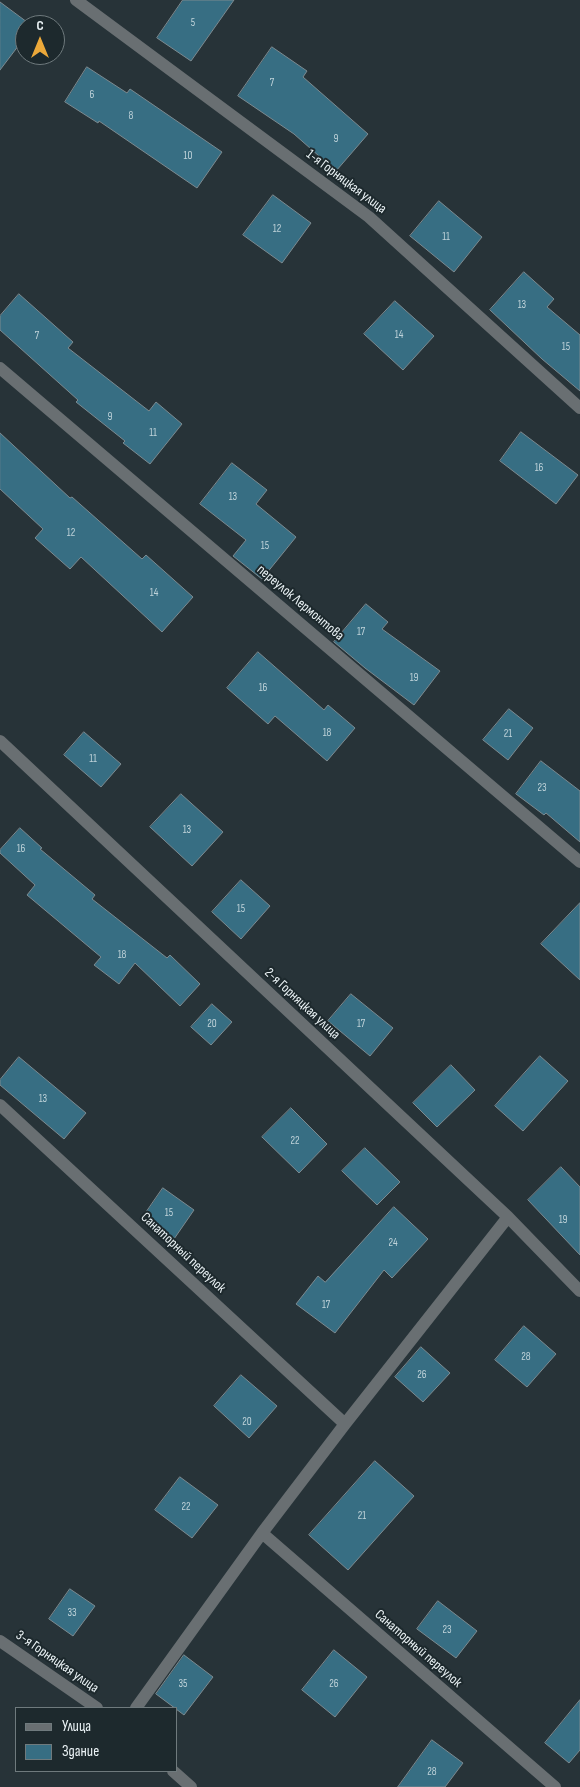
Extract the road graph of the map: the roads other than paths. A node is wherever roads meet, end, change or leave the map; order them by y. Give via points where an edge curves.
1 (76, 0) edge
2 (0, 368) edge
3 (580, 408) edge
4 (0, 741) edge
5 (580, 862) edge
6 (0, 1105) edge
7 (508, 1217) junction
8 (580, 1292) edge
9 (345, 1424) junction
10 (262, 1533) junction
11 (2, 1647) edge
12 (95, 1707) edge
13 (137, 1707) edge
14 (174, 1772) edge
15 (191, 1787) edge
16 (555, 1787) edge

1 - 3 street, 1-я Горняцкая улица via 370,217
2 - 5 street, переулок Лермонтова
4 - 7 street, 2-я Горняцкая улица
6 - 9 street, Санаторный переулок
7 - 8 street, 2-я Горняцкая улица
7 - 9 street
9 - 10 street
10 - 13 street
10 - 16 street, Санаторный переулок
11 - 12 street, 3-я Горняцкая улица
14 - 15 street

